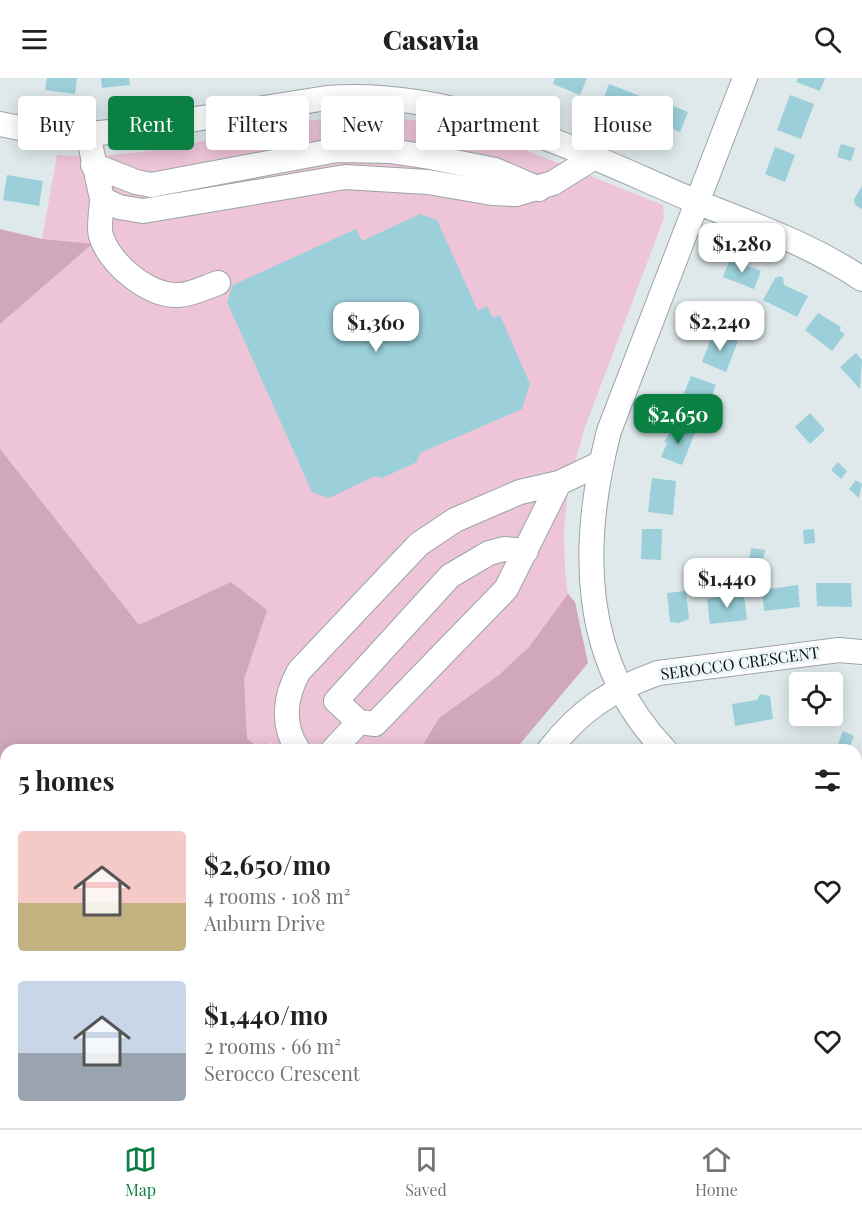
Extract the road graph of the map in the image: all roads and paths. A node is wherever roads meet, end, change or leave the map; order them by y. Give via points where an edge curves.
1 (745, 78) edge
2 (0, 124) edge
3 (18, 128) edge
4 (96, 133) edge
5 (90, 150) edge
6 (593, 158) junction
7 (93, 165) junction
8 (539, 189) junction
9 (102, 199) junction
10 (697, 202) junction
11 (862, 279) edge
12 (218, 283) dead end
13 (601, 463) junction
14 (559, 483) junction
15 (526, 551) junction
16 (862, 652) edge
17 (621, 689) junction
18 (359, 722) junction
19 (294, 744) edge
20 (339, 744) edge
21 (554, 744) edge
22 (660, 744) edge

1 - 10 street
2 - 3 street
4 - 6 street via 299,100 356,95 470,111
5 - 7 street
6 - 8 street
6 - 10 street
7 - 8 street via 151,185 337,150 390,151 495,170
7 - 9 street
8 - 9 street via 516,194 492,193 428,182 345,177 143,211
9 - 12 street via 100,234 121,268 141,283 177,295
10 - 11 street via 791,238
10 - 13 street via 609,431
13 - 14 street
13 - 17 street via 592,525 592,605
14 - 15 street
14 - 19 street via 509,497 455,520 419,544 298,671 288,691 286,715
15 - 18 street via 506,589 375,724
15 - 18 street via 504,549 489,553 450,576 336,701
16 - 17 street, SEROCCO CRESCENT via 839,650 658,673
17 - 21 street, SEROCCO CRESCENT via 583,711
17 - 22 street
18 - 20 street

